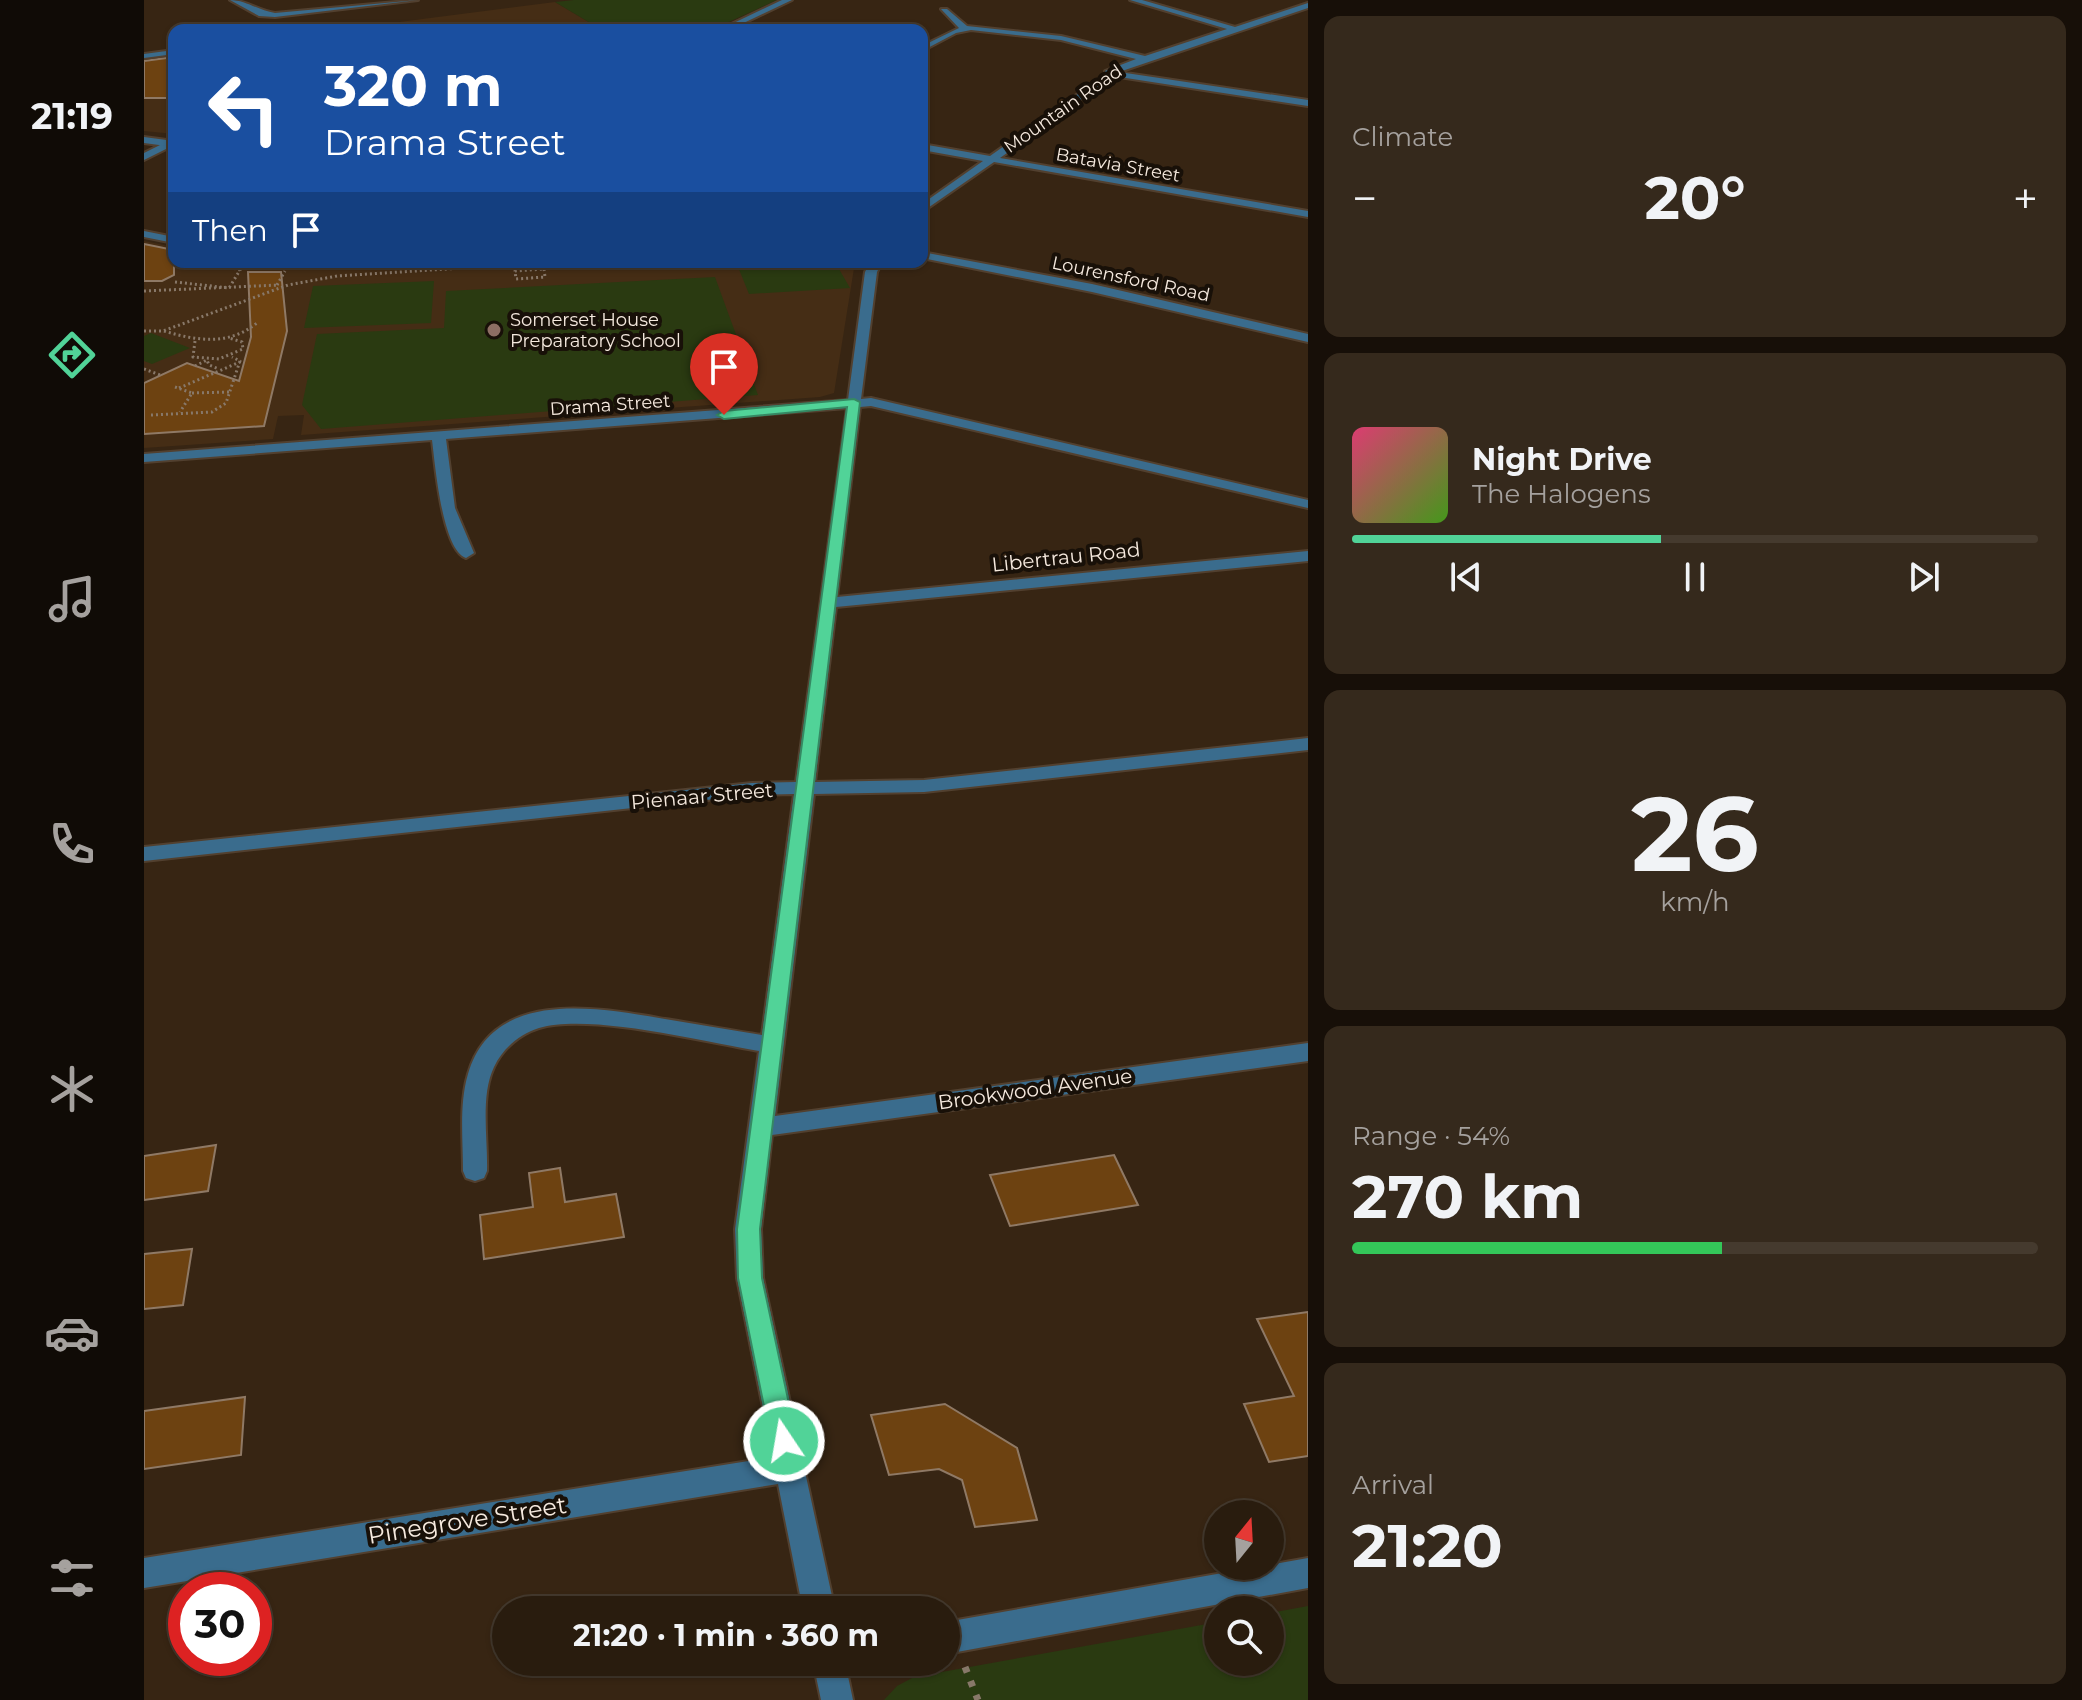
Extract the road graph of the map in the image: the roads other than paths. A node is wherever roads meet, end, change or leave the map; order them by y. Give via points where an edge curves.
1 (234, 0) edge
2 (414, 0) edge
3 (788, 0) edge
4 (1134, 0) edge
5 (1308, 5) edge
6 (944, 11) dead end
7 (736, 24) edge
8 (966, 29) junction
9 (1234, 29) junction
10 (928, 46) edge
11 (168, 53) edge
12 (144, 56) edge
13 (1143, 58) junction
14 (1108, 73) junction
15 (1308, 103) edge
16 (144, 140) edge
17 (168, 143) edge
18 (168, 146) edge
19 (928, 148) edge
20 (144, 157) edge
21 (991, 159) junction
22 (928, 192) edge
23 (942, 195) junction
24 (928, 205) edge
25 (1308, 214) edge
26 (144, 234) edge
27 (168, 239) edge
28 (929, 255) edge
29 (872, 268) edge
30 (1308, 338) edge
31 (854, 402) junction
32 (439, 436) junction
33 (144, 458) edge
34 (1308, 504) edge
35 (466, 553) dead end
36 (1308, 556) edge
37 (828, 603) junction
38 (1308, 744) edge
39 (806, 787) junction
40 (144, 854) edge
41 (772, 1045) junction
42 (1308, 1052) edge
43 (761, 1127) junction
44 (475, 1171) dead end
45 (790, 1468) junction
46 (144, 1573) edge
47 (1308, 1573) edge
48 (816, 1596) edge
49 (960, 1635) edge
50 (832, 1676) edge
51 (837, 1700) edge

1 - 2 street via 275,15
3 - 7 street
4 - 9 street
5 - 9 street, Mountain Road
6 - 8 street
8 - 10 street
8 - 13 street via 1061,38
9 - 13 street, Mountain Road
11 - 12 lane
13 - 14 street, Mountain Road
14 - 15 street
14 - 21 street, Mountain Road
16 - 17 street
18 - 20 street
19 - 21 street, Batavia Street
21 - 23 street, Mountain Road
21 - 25 street, Batavia Street
22 - 23 street
23 - 24 street, Mountain Road
26 - 27 street
28 - 30 street, Lourensford Road
29 - 31 street
31 - 32 street, Drama Street
31 - 34 street, Drama Street via 890,404
31 - 37 street
32 - 33 street, Drama Street
32 - 35 street via 448,508
36 - 37 street, Libertrau Road
37 - 39 street
38 - 39 street, Pienaar Street via 924,786
39 - 40 street, Pienaar Street
39 - 41 street
41 - 43 street
41 - 44 street via 575,1014 521,1027 493,1048 479,1077
42 - 43 street, Brookwood Avenue
43 - 45 street via 748,1229 750,1278
45 - 46 street, Pinegrove Street
45 - 48 street
47 - 49 street
50 - 51 street

